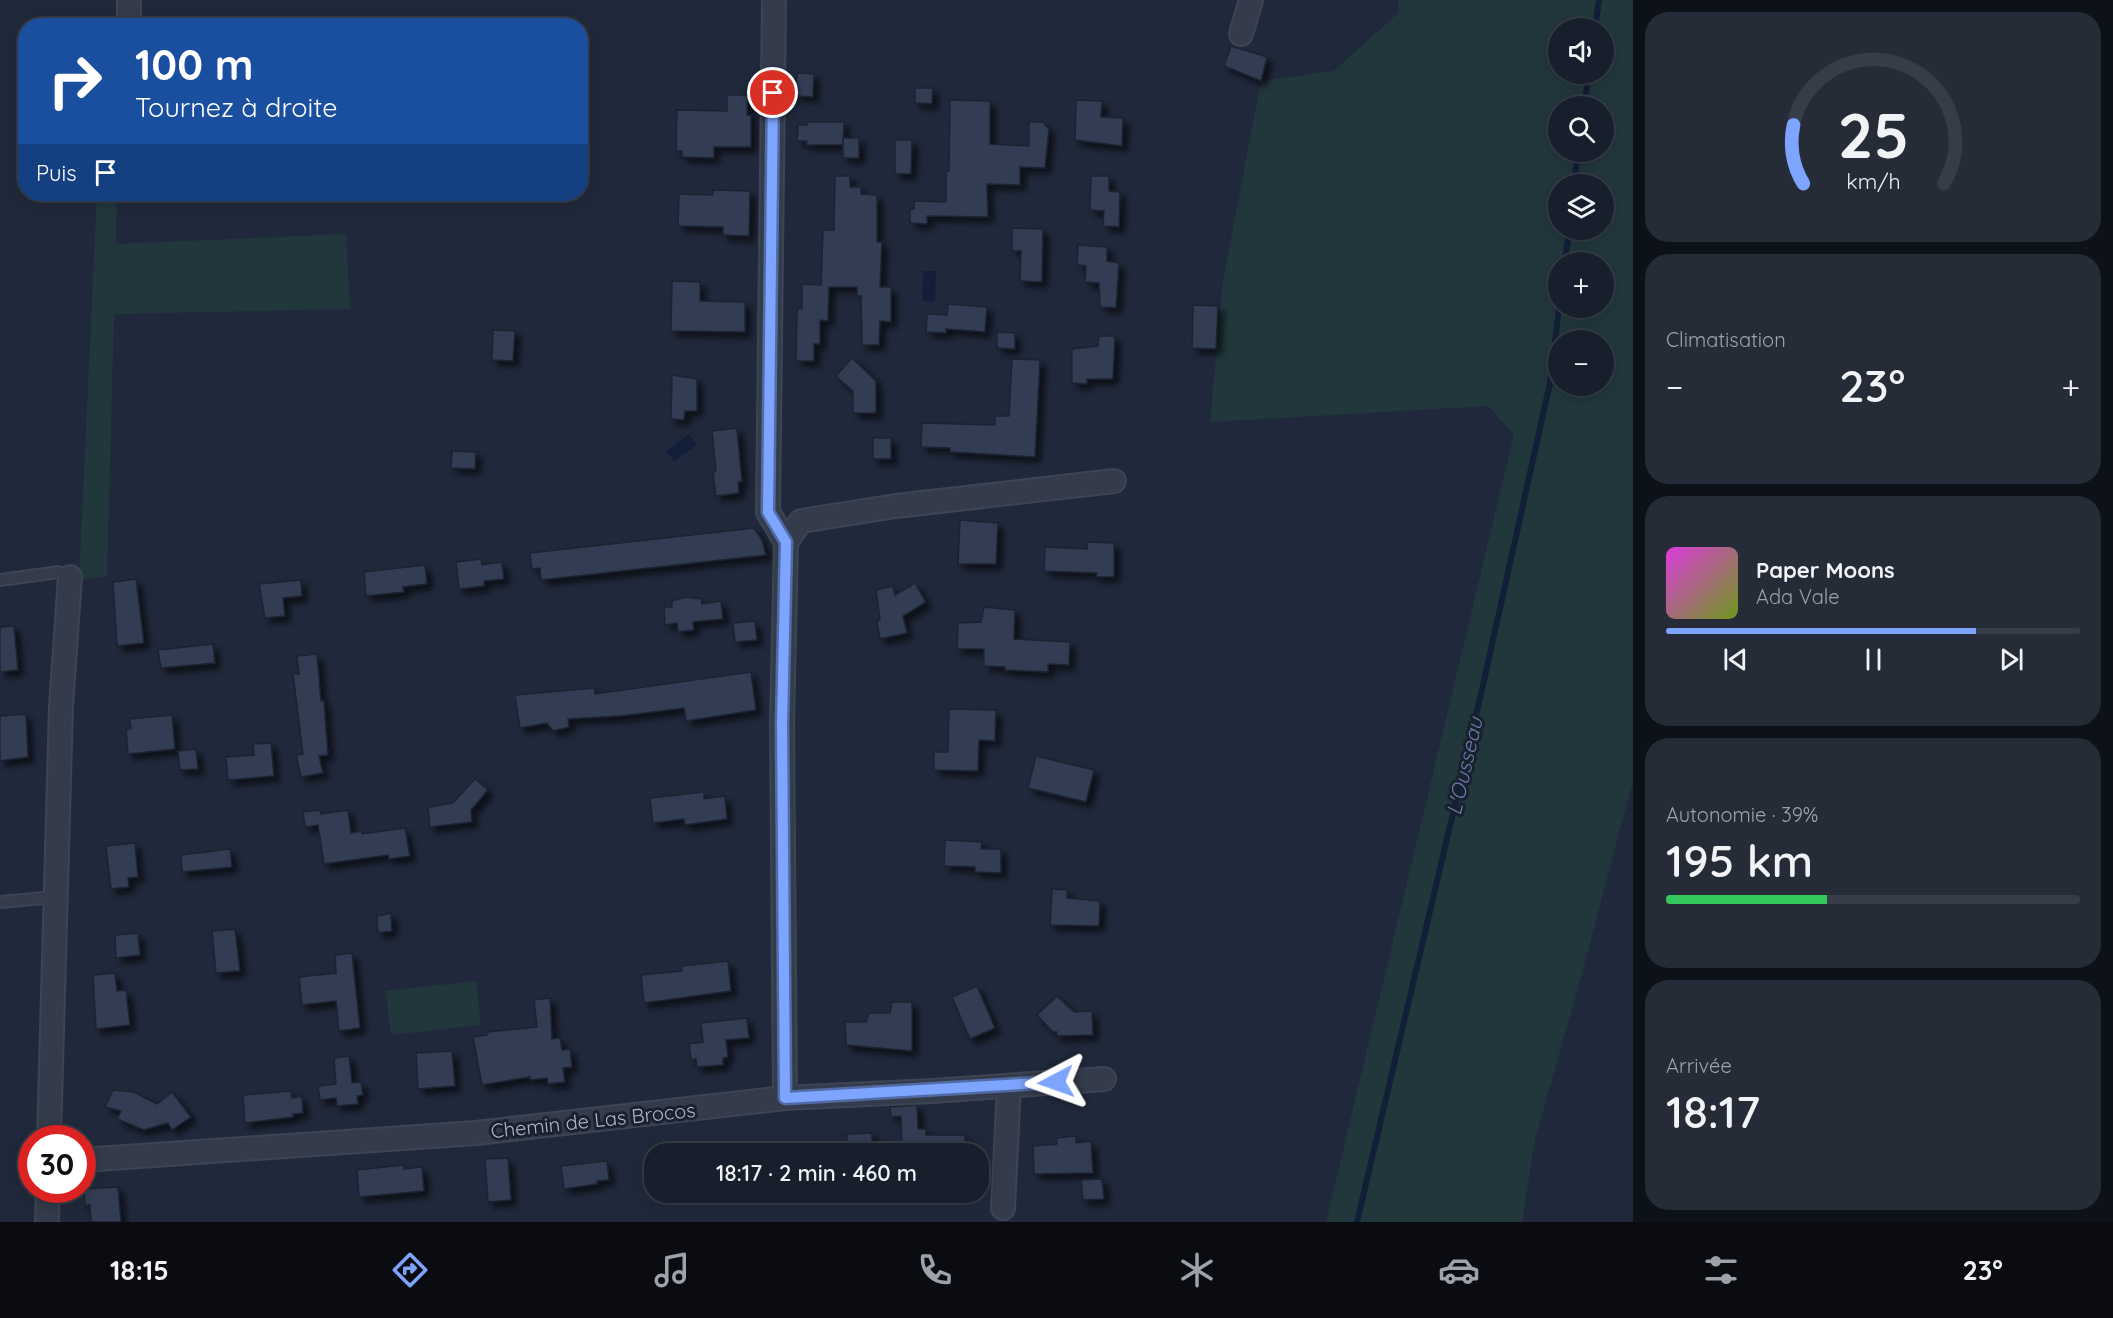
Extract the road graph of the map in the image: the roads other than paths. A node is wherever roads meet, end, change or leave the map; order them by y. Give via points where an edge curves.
1 (129, 0) edge
2 (774, 0) edge
3 (1251, 0) edge
4 (129, 18) edge
5 (1241, 34) dead end
6 (1114, 481) dead end
7 (786, 542) junction
8 (70, 577) joint
9 (0, 580) edge
10 (56, 897) junction
11 (0, 902) edge
12 (1104, 1079) dead end
13 (1009, 1086) junction
14 (785, 1098) junction
15 (49, 1125) edge
16 (96, 1159) edge
17 (48, 1203) edge
18 (1003, 1208) dead end
19 (47, 1222) edge

1 - 4 street
2 - 7 street via 768,512
3 - 5 street
6 - 7 street via 801,521
7 - 14 street via 782,724
8 - 9 lane via 58,572
8 - 10 street
10 - 11 lane
10 - 15 street
12 - 13 street, Chemin de Las Brocos
13 - 14 street, Chemin de Las Brocos
13 - 18 street
14 - 16 street, Chemin de Las Brocos via 476,1133
17 - 19 street

